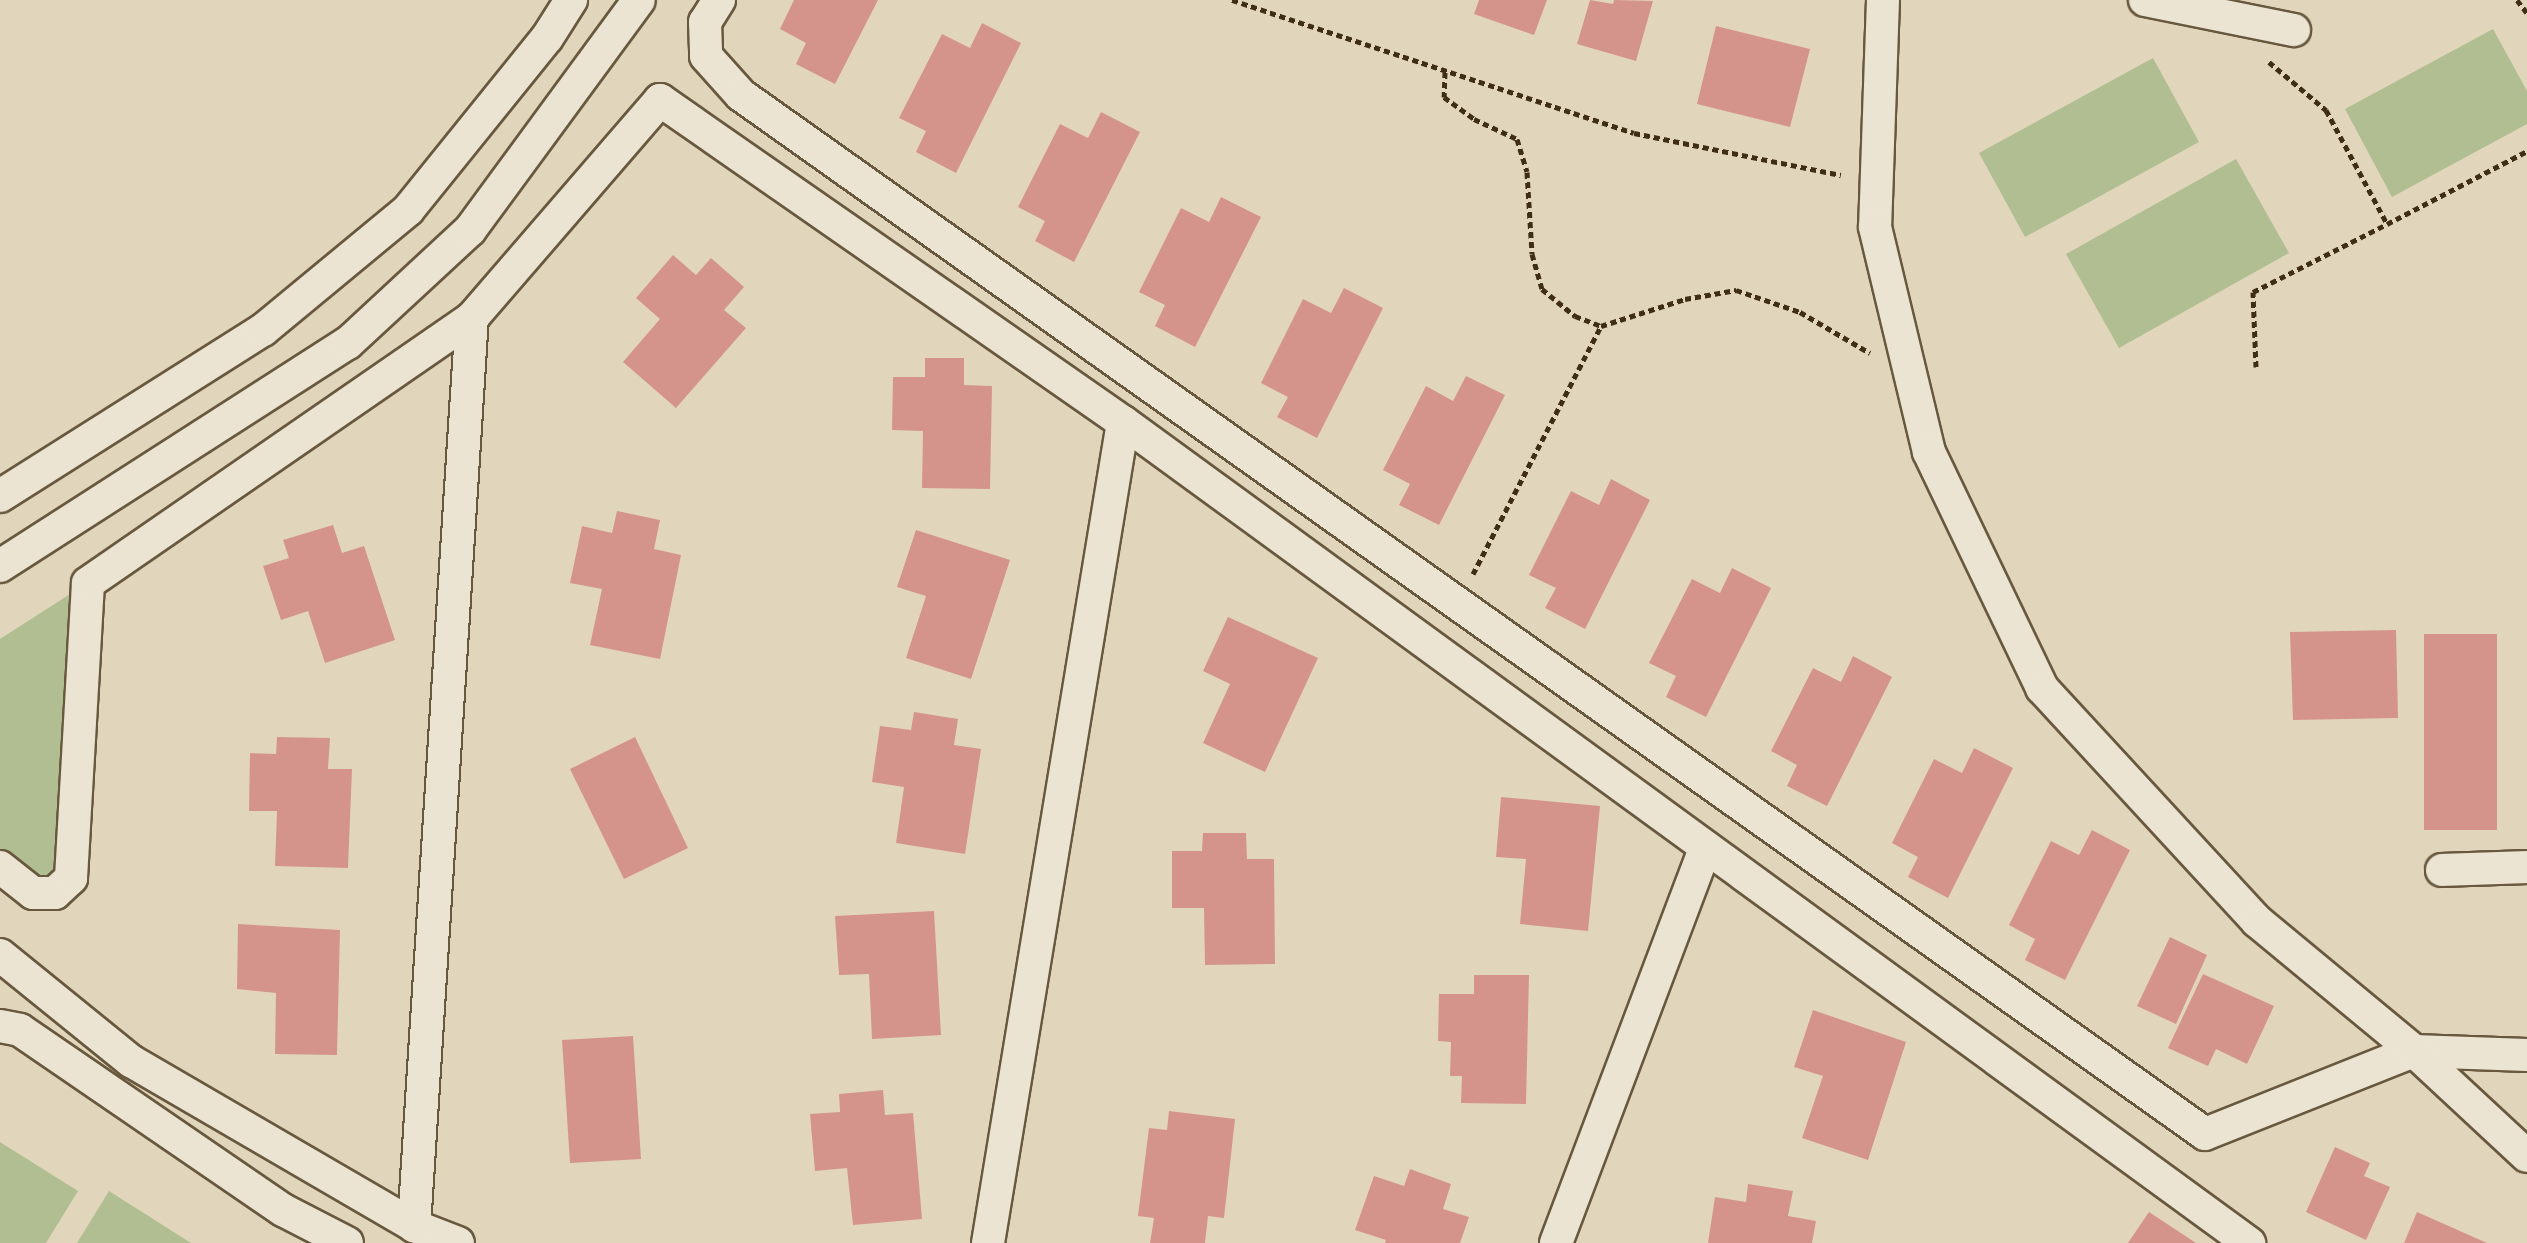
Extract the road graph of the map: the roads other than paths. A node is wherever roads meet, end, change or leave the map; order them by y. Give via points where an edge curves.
1 (571, 0) edge
2 (639, 0) edge
3 (719, 0) edge
4 (1883, 0) edge
5 (2145, 0) edge
6 (2294, 30) dead end
7 (472, 318) junction
8 (1123, 422) junction
9 (0, 496) edge
10 (0, 566) edge
11 (1706, 847) junction
12 (0, 867) edge
13 (2527, 867) edge
14 (2442, 870) dead end
15 (0, 955) edge
16 (0, 1026) edge
17 (2414, 1051) junction
18 (2527, 1055) edge
19 (2527, 1156) edge
20 (414, 1226) junction
21 (347, 1243) edge
22 (458, 1243) edge
23 (988, 1243) edge
24 (1556, 1243) edge
25 (2249, 1243) edge

1 - 9 street via 547,38 408,210 263,330
2 - 10 street via 470,230 348,343
3 - 17 street via 705,22 706,56 741,95 2205,1134
4 - 17 street via 1875,227 1929,452 2042,688 2257,921
5 - 6 street
7 - 8 street via 660,100
7 - 12 street via 88,583 71,878 55,893 33,893
7 - 20 street
8 - 11 street
8 - 23 street
11 - 24 street
11 - 25 street
13 - 14 street
15 - 20 street via 131,1061
16 - 21 street via 20,1030 283,1210
17 - 18 street
17 - 19 street
20 - 22 street

